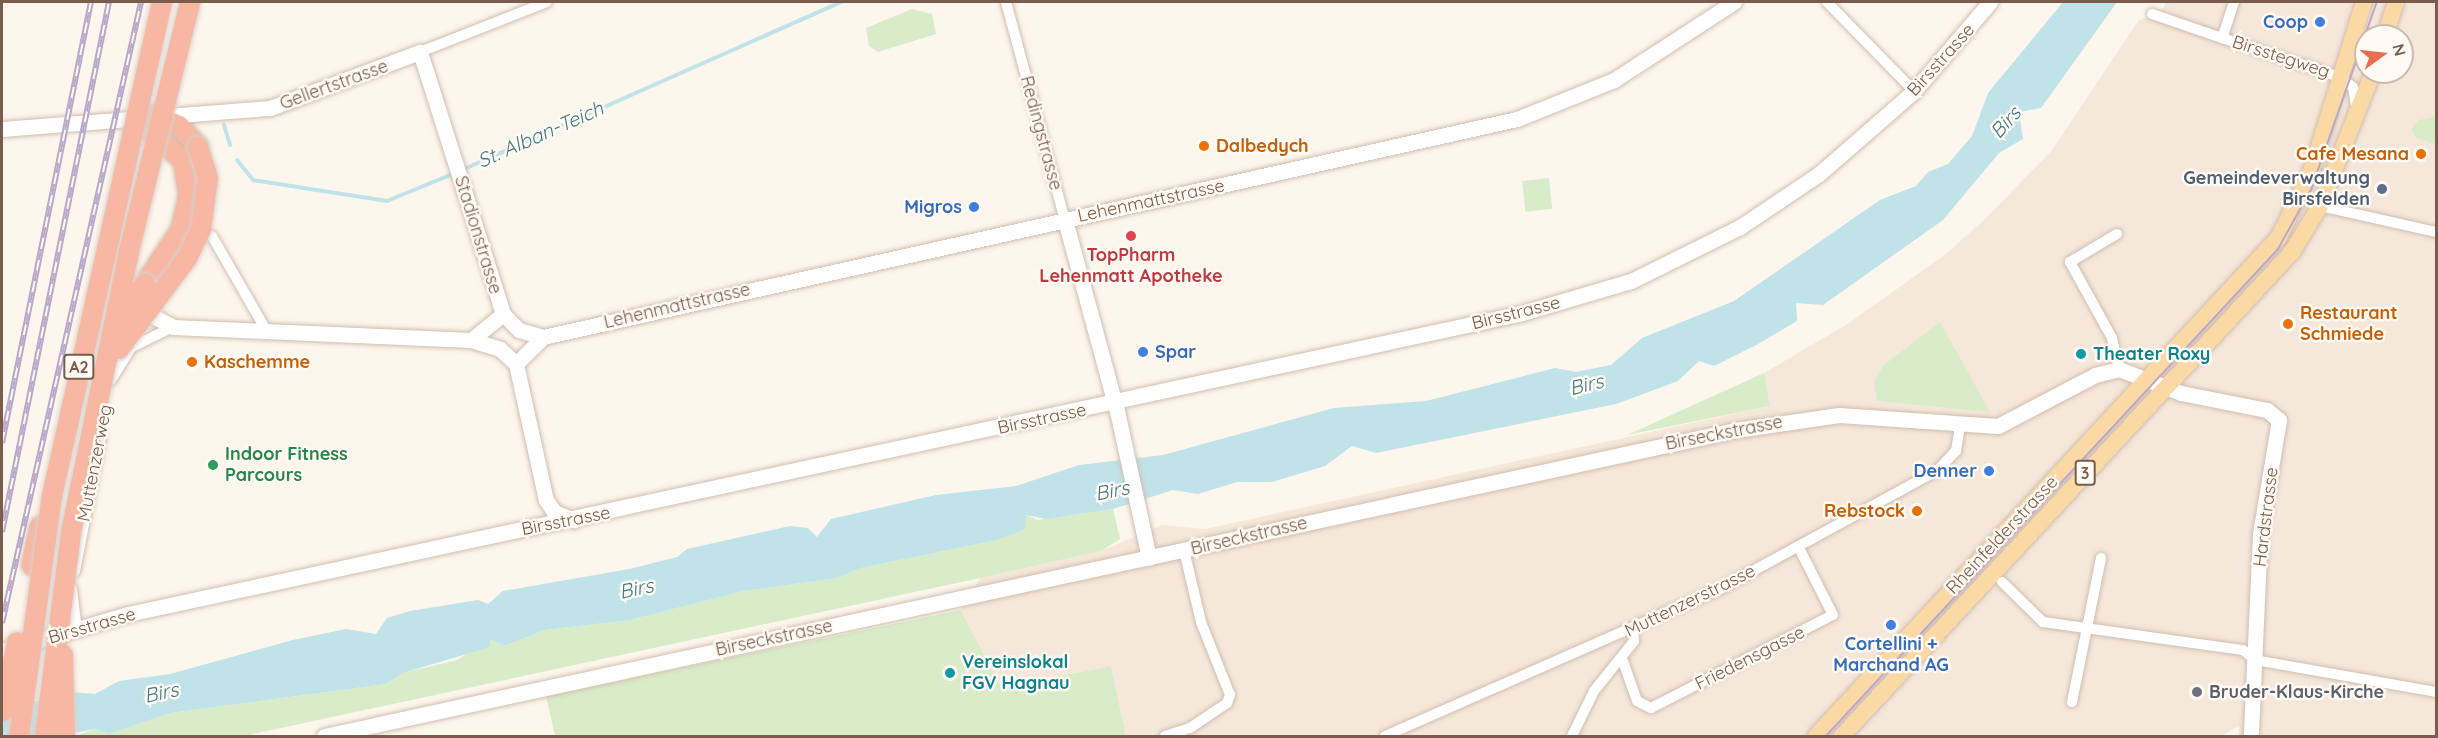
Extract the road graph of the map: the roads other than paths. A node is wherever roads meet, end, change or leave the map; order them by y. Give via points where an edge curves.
1 (162, 2) edge
2 (190, 2) edge
3 (548, 2) edge
4 (1006, 2) edge
5 (1734, 2) edge
6 (1827, 2) edge
7 (1990, 2) edge
8 (2234, 2) edge
9 (2364, 2) edge
10 (2396, 2) edge
11 (2152, 14) dead end
12 (2389, 24) edge
13 (2222, 38) junction
14 (420, 52) junction
15 (2339, 76) junction
16 (2367, 84) edge
17 (1914, 91) junction
18 (2356, 106) junction
19 (151, 123) junction
20 (2, 129) edge
21 (2301, 196) junction
22 (2320, 206) junction
23 (1065, 220) junction
24 (2436, 232) edge
25 (2117, 234) dead end
26 (212, 236) dead end
27 (503, 314) junction
28 (173, 327) junction
29 (266, 330) junction
30 (543, 337) junction
31 (471, 340) junction
32 (516, 364) junction
33 (2119, 369) junction
34 (2145, 380) junction
35 (2164, 387) junction
36 (1115, 403) junction
37 (1960, 425) junction
38 (546, 500) junction
39 (576, 520) junction
40 (522, 529) junction
41 (1798, 546) junction
42 (1184, 550) junction
43 (1149, 558) junction
44 (2101, 558) dead end
45 (2002, 582) dead end
46 (1633, 630) junction
47 (76, 631) junction
48 (2086, 632) junction
49 (2, 651) edge
50 (2256, 660) junction
51 (1623, 661) junction
52 (2436, 692) edge
53 (2072, 702) dead end
54 (2, 719) edge
55 (19, 736) edge
56 (45, 736) edge
57 (65, 736) edge
58 (324, 736) edge
59 (1165, 736) edge
60 (1385, 736) edge
61 (1572, 736) edge
62 (1816, 736) edge
63 (1842, 736) edge
64 (2251, 736) edge

1 - 55 highway, A2, bridge via 52,496
2 - 56 highway, A2, bridge via 129,251 71,532
3 - 14 street, Gellertstrasse
4 - 23 street, Redingstrasse
5 - 23 street, Lehenmattstrasse via 1614,80 1517,119
6 - 17 street
7 - 17 street, Birsstrasse
8 - 13 street, Birsstegweg
9 - 15 main road, 3
10 - 12 main road
11 - 13 street, Birsstegweg
13 - 15 street, Birsstegweg
14 - 19 street, Gellertstrasse via 281,105
14 - 27 street, Stadionstrasse
15 - 18 street, Birsstegweg via 2353,87
15 - 21 main road, 3
16 - 18 main road, 3
17 - 36 street, Birsstrasse via 1809,181 1740,227 1631,281 1522,314
18 - 22 main road, 3
19 - 20 street via 126,120
19 - 28 street via 156,153 127,279 136,306
19 - 54 highway, bridge via 183,160 189,196 181,230 97,343 66,407
19 - 57 highway, bridge via 179,126 198,147 208,178 201,229 187,258 119,349 98,419 66,607
21 - 22 main road
21 - 34 main road, Rheinfelderstrasse / 3 via 2251,271
22 - 24 street
22 - 35 main road, Rheinfelderstrasse / 3 via 2262,288
23 - 30 street, Lehenmattstrasse
23 - 36 street, Redingstrasse
25 - 33 street via 2070,262 2112,338
26 - 29 street
27 - 30 street via 519,330
27 - 31 street
28 - 29 street
28 - 47 street, Muttenzerweg via 132,347 112,372 72,586
29 - 31 street
30 - 32 street
31 - 32 street via 500,349
32 - 38 street
33 - 34 street
33 - 37 street, Birseckstrasse via 2095,375 2012,423
34 - 35 street
34 - 62 main road, Rheinfelderstrasse / 3
35 - 50 street, Hardstrasse via 2267,410 2279,420 2260,534
35 - 63 main road, Rheinfelderstrasse / 3
36 - 39 street, Birsstrasse
36 - 43 street, Redingstrasse
37 - 41 street, Muttenzerstrasse via 1947,463
37 - 42 street, Birseckstrasse via 1873,415 1811,417
38 - 39 street via 554,512
38 - 40 street
39 - 40 street, Birsstrasse
40 - 47 street, Birsstrasse via 128,614
41 - 46 street, Muttenzerstrasse
41 - 51 street, Friedensgasse via 1833,615 1651,708 1637,701
42 - 43 street, Birseckstrasse
42 - 59 street via 1201,622 1230,695 1227,704 1190,728
43 - 58 street, Birseckstrasse
44 - 48 street
45 - 48 street via 2043,622
46 - 51 street via 1634,641
46 - 60 street, Muttenzerstrasse
47 - 49 street, Birsstrasse
48 - 50 street via 2242,650
48 - 53 street
50 - 52 street
50 - 64 street, Hardstrasse
51 - 61 street via 1594,691

